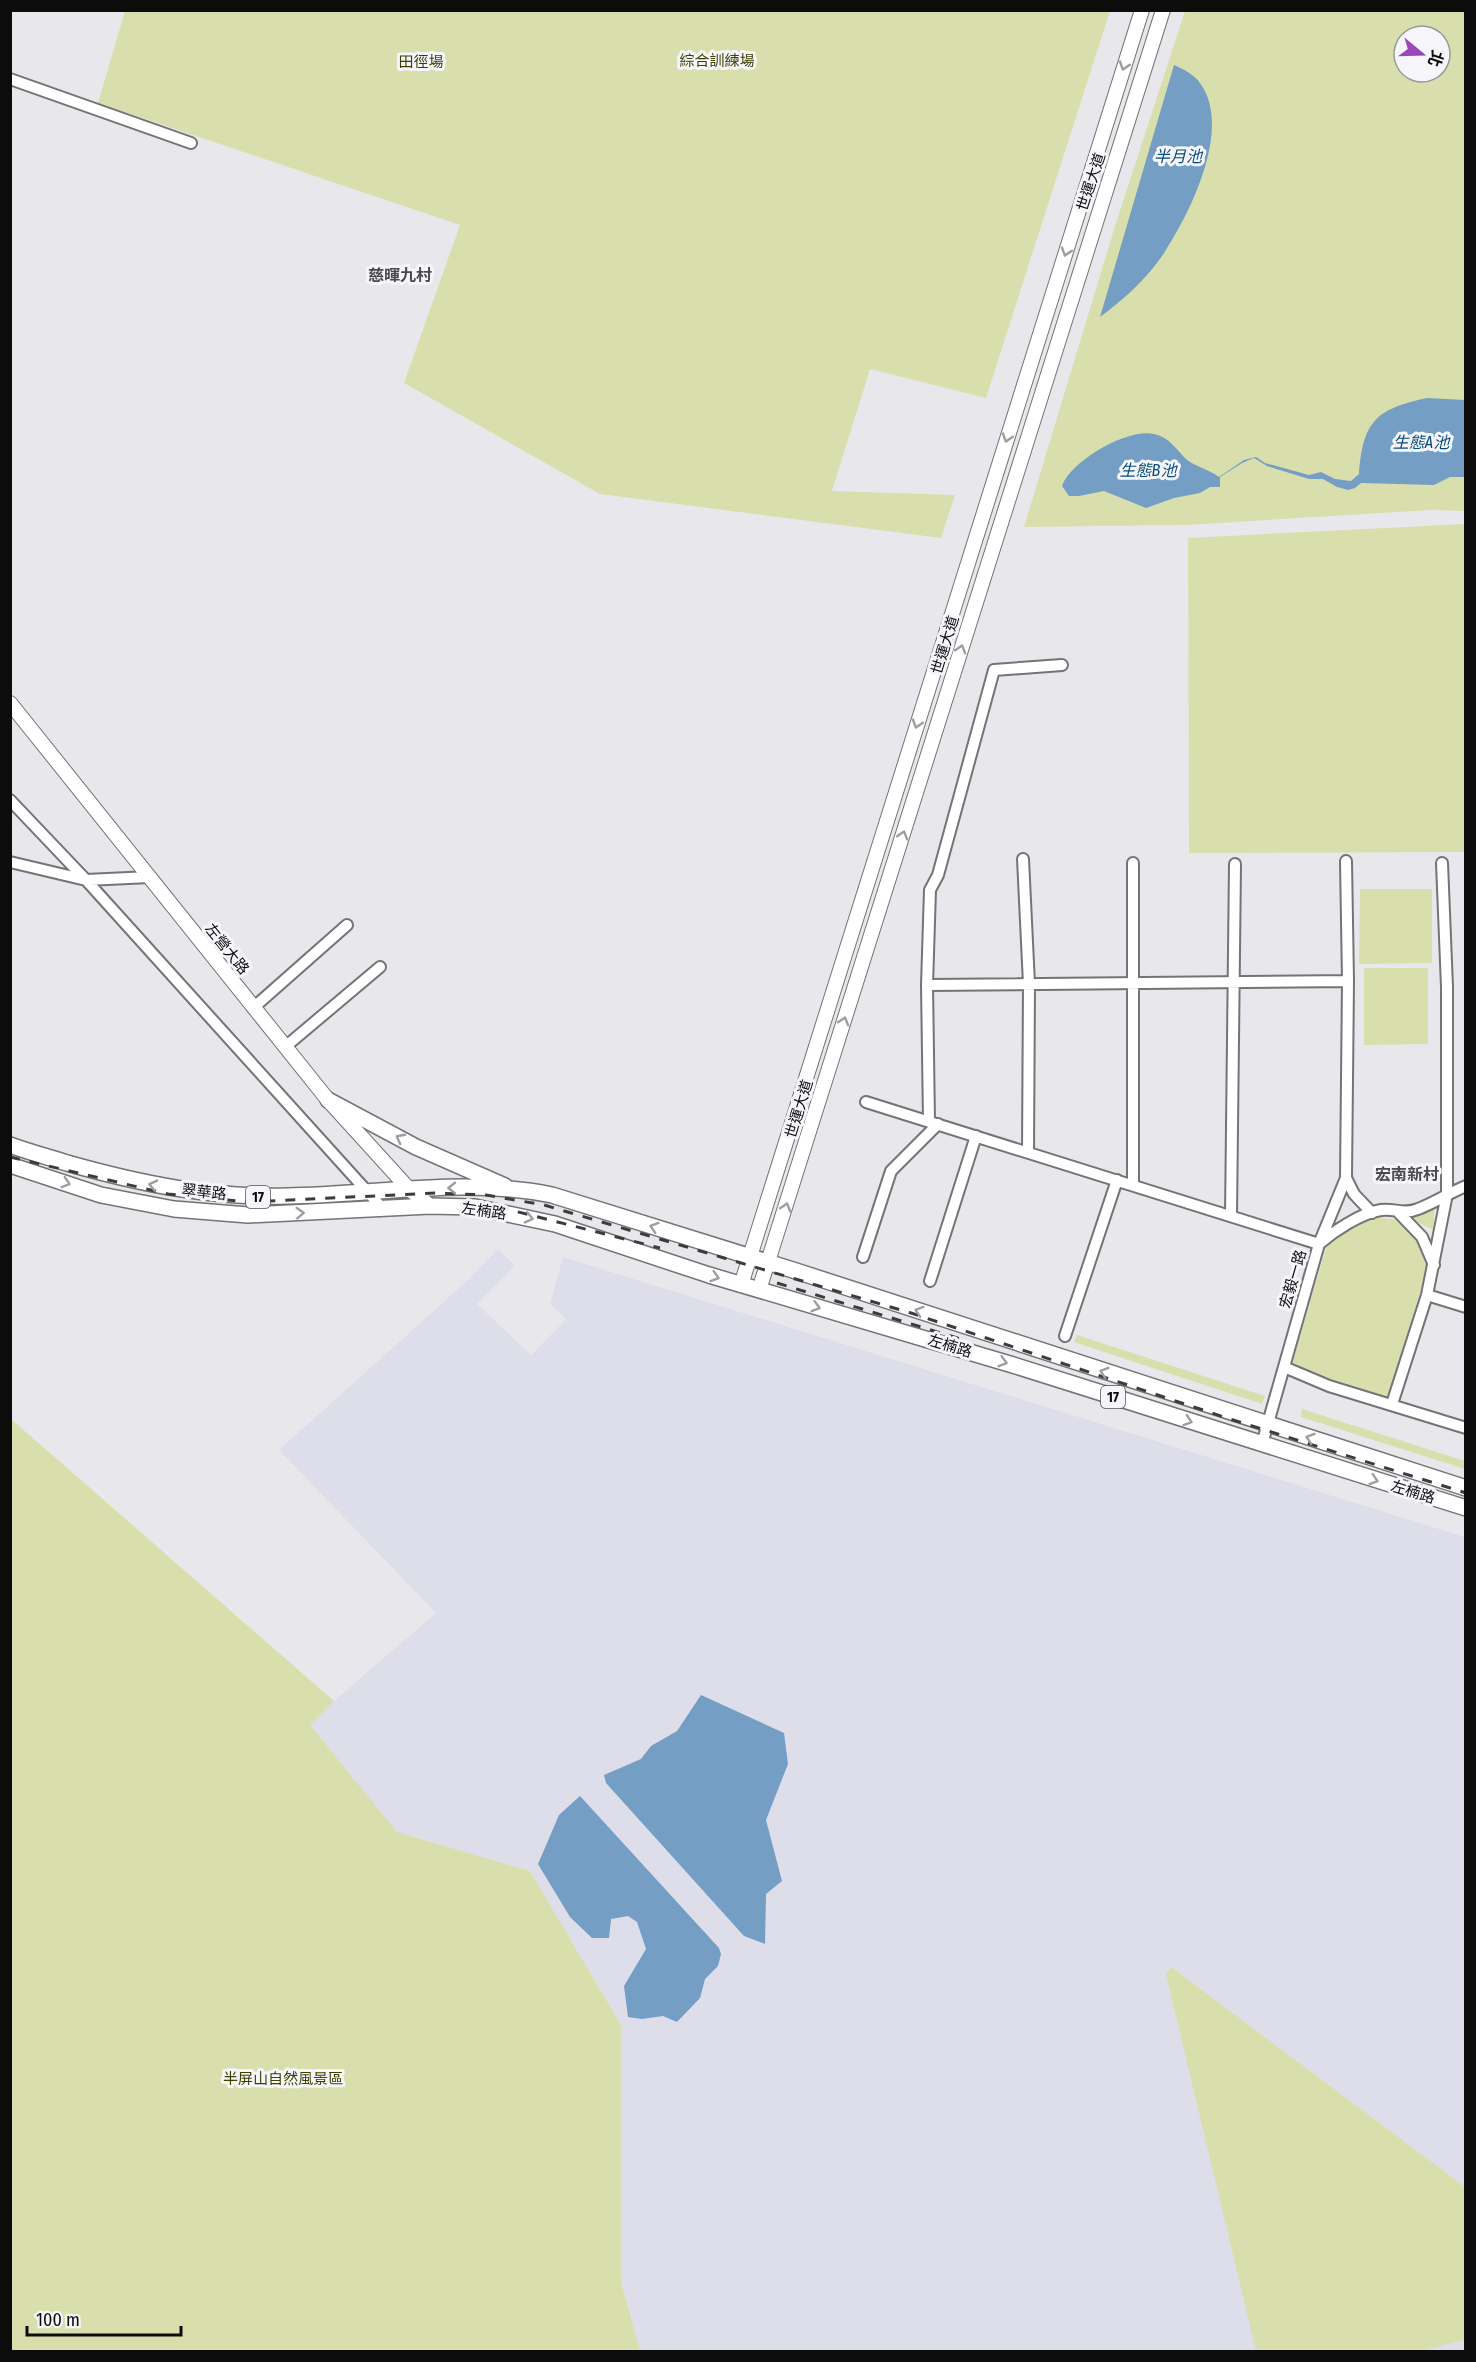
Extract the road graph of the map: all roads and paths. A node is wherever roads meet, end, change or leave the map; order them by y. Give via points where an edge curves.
1 (1142, 10) edge
2 (1163, 10) edge
3 (10, 79) edge
4 (191, 142) dead end
5 (1062, 665) dead end
6 (10, 703) edge
7 (10, 800) edge
8 (1023, 859) dead end
9 (1346, 861) dead end
10 (10, 862) edge
11 (1133, 863) dead end
12 (1442, 863) dead end
13 (1235, 864) dead end
14 (150, 877) junction
15 (86, 880) junction
16 (347, 926) dead end
17 (380, 968) dead end
18 (1348, 981) junction
19 (1233, 983) junction
20 (1029, 984) junction
21 (1133, 984) junction
22 (927, 985) junction
23 (253, 1008) junction
24 (285, 1047) junction
25 (328, 1100) junction
26 (866, 1102) dead end
27 (933, 1123) junction
28 (976, 1136) junction
29 (10, 1145) edge
30 (1028, 1152) junction
31 (10, 1165) edge
32 (1346, 1178) junction
33 (1117, 1180) junction
34 (1132, 1185) junction
35 (1466, 1186) edge
36 (408, 1188) junction
37 (511, 1188) junction
38 (367, 1191) junction
39 (1447, 1194) junction
40 (430, 1206) junction
41 (383, 1209) junction
42 (1372, 1213) junction
43 (1399, 1213) junction
44 (1231, 1216) junction
45 (1319, 1244) junction
46 (749, 1257) junction
47 (863, 1257) dead end
48 (768, 1263) junction
49 (1434, 1265) junction
50 (930, 1281) dead end
51 (741, 1285) junction
52 (759, 1290) junction
53 (1427, 1295) junction
54 (1466, 1307) edge
55 (1065, 1336) dead end
56 (1284, 1367) junction
57 (1392, 1404) junction
58 (1267, 1425) junction
59 (1466, 1428) edge
60 (1262, 1444) junction
61 (1466, 1488) edge
62 (1466, 1508) edge

1 -> 46 street, 世運大道
48 -> 2 street, 世運大道
3 - 4 street
5 - 22 street via 994,670 938,875 930,890
6 - 14 street, 左營大路
7 - 15 street
8 - 20 street
9 - 18 street
10 - 15 street
11 - 21 street
12 - 39 street via 1447,987
13 - 19 street
14 - 15 street
14 - 23 street, 左營大路
15 - 38 street
16 - 23 street
17 - 24 street
18 - 19 street
18 - 32 street
19 - 21 street
19 - 44 street
20 - 21 street
20 - 22 street
20 - 30 street
21 - 34 street
22 - 27 street
23 - 24 street, 左營大路
24 - 25 street, 左營大路
25 - 36 street, 左營大路
37 -> 25 main road via 416,1147
26 - 27 street
27 - 28 street
27 - 47 street via 891,1171
28 - 30 street
28 - 50 street
38 -> 29 main road, 翠華路 / 17 via 246,1197 173,1189
30 - 33 street
31 -> 41 main road, 翠華路 / 17 via 101,1194 174,1209 249,1215
32 - 42 street via 1354,1194
32 - 45 street
33 - 34 street
33 - 55 street
34 - 44 street
35 - 39 street, 宏毅一路
37 -> 36 main road, 翠華路 / 17
36 - 38 main road, 翠華路 / 17
36 - 40 street, 左營大路
46 -> 37 main road, 左楠路 / 17 via 552,1195
38 - 41 street
39 - 43 street, 宏毅一路 via 1417,1210
39 - 49 street
40 - 41 main road, 翠華路 / 17
40 -> 51 main road, 左楠路 / 17 via 475,1207 555,1224
42 - 43 street, 宏毅一路
42 - 45 street, 宏毅一路 via 1334,1231
43 - 49 street via 1422,1237
44 - 45 street
45 - 56 street, 宏毅一路
46 - 48 main road, 左楠路 / 17
46 - 51 street, 世運大道
48 - 52 street, 世運大道
58 -> 48 main road, 左楠路 / 17
49 - 53 street
51 - 52 main road, 左楠路 / 17
52 -> 60 main road, 左楠路 / 17
53 - 54 street
53 - 57 street
56 - 57 street via 1329,1386
56 - 58 street, 宏毅一路
57 - 59 street
58 - 60 street, 宏毅一路
61 -> 58 main road, 左楠路 / 17
60 -> 62 main road, 左楠路 / 17

